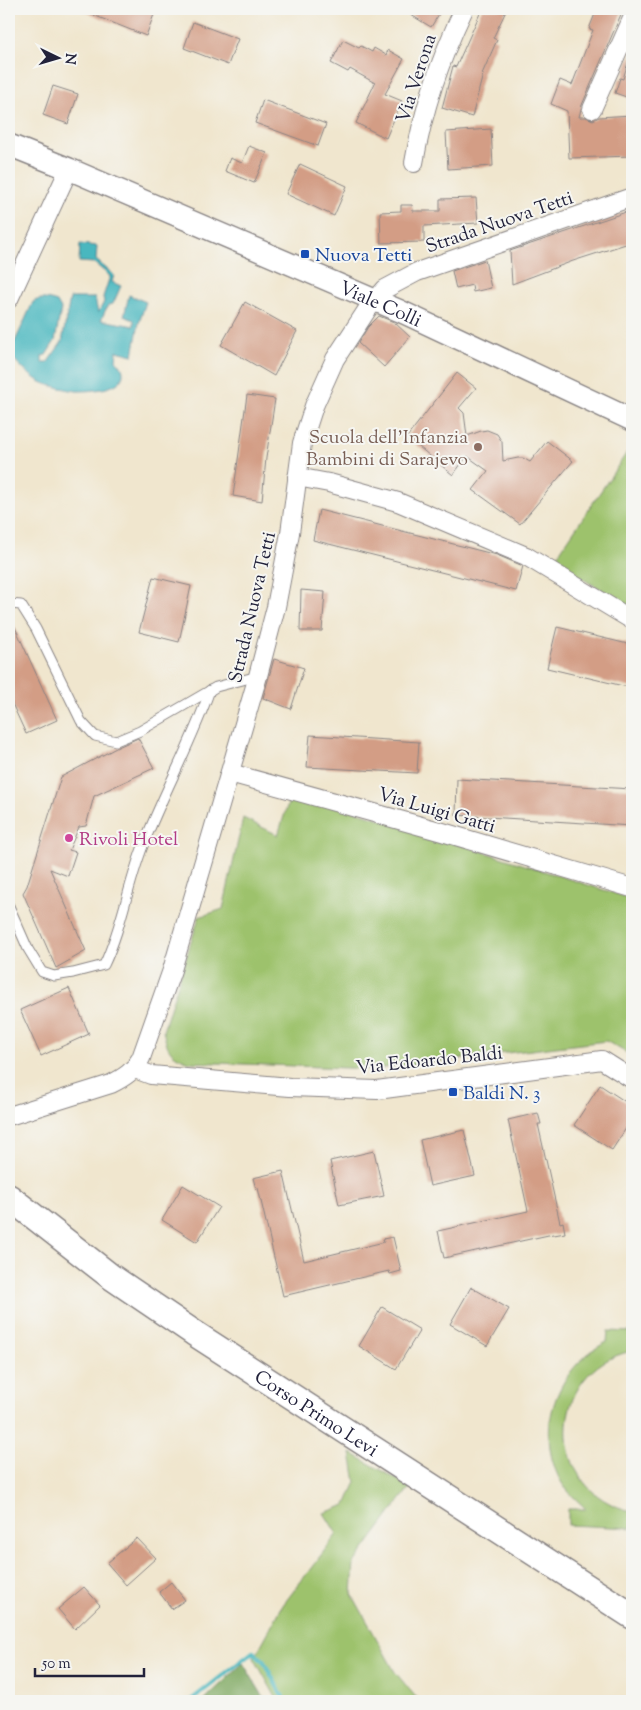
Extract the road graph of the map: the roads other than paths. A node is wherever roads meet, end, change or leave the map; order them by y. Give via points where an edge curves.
1 (464, 9) edge
2 (632, 19) edge
3 (592, 109) dead end
4 (9, 146) edge
5 (414, 163) dead end
6 (69, 170) junction
7 (632, 197) edge
8 (9, 299) edge
9 (375, 299) junction
10 (632, 420) edge
11 (297, 477) junction
12 (9, 604) edge
13 (632, 620) edge
14 (258, 676) junction
15 (210, 690) junction
16 (230, 773) junction
17 (632, 888) edge
18 (9, 906) edge
19 (135, 1069) junction
20 (632, 1079) edge
21 (9, 1116) edge
22 (9, 1197) edge
23 (632, 1616) edge

1 - 5 street, Via Verona via 448,43 418,136
2 - 3 street
4 - 6 street, Viale Colli
6 - 8 street
6 - 9 street, Viale Colli
7 - 9 street, Strada Nuova Tetti via 417,272 384,289
9 - 10 street, Viale Colli
9 - 11 street, Strada Nuova Tetti via 335,359 324,382 302,443
11 - 13 street via 398,502 526,556
11 - 14 street, Strada Nuova Tetti via 283,575
12 - 15 lane via 21,605 81,721 94,736 116,741 140,731
14 - 15 lane
14 - 16 street, Strada Nuova Tetti
15 - 18 lane via 198,725 144,843 114,943 104,965 73,974 54,976 42,972
16 - 17 street, Via Luigi Gatti
16 - 19 street, Strada Nuova Tetti via 162,1001
19 - 20 street, Via Edoardo Baldi via 190,1078 377,1090 602,1060
19 - 21 street via 105,1087
22 - 23 main road, Corso Primo Levi via 89,1261 194,1333

